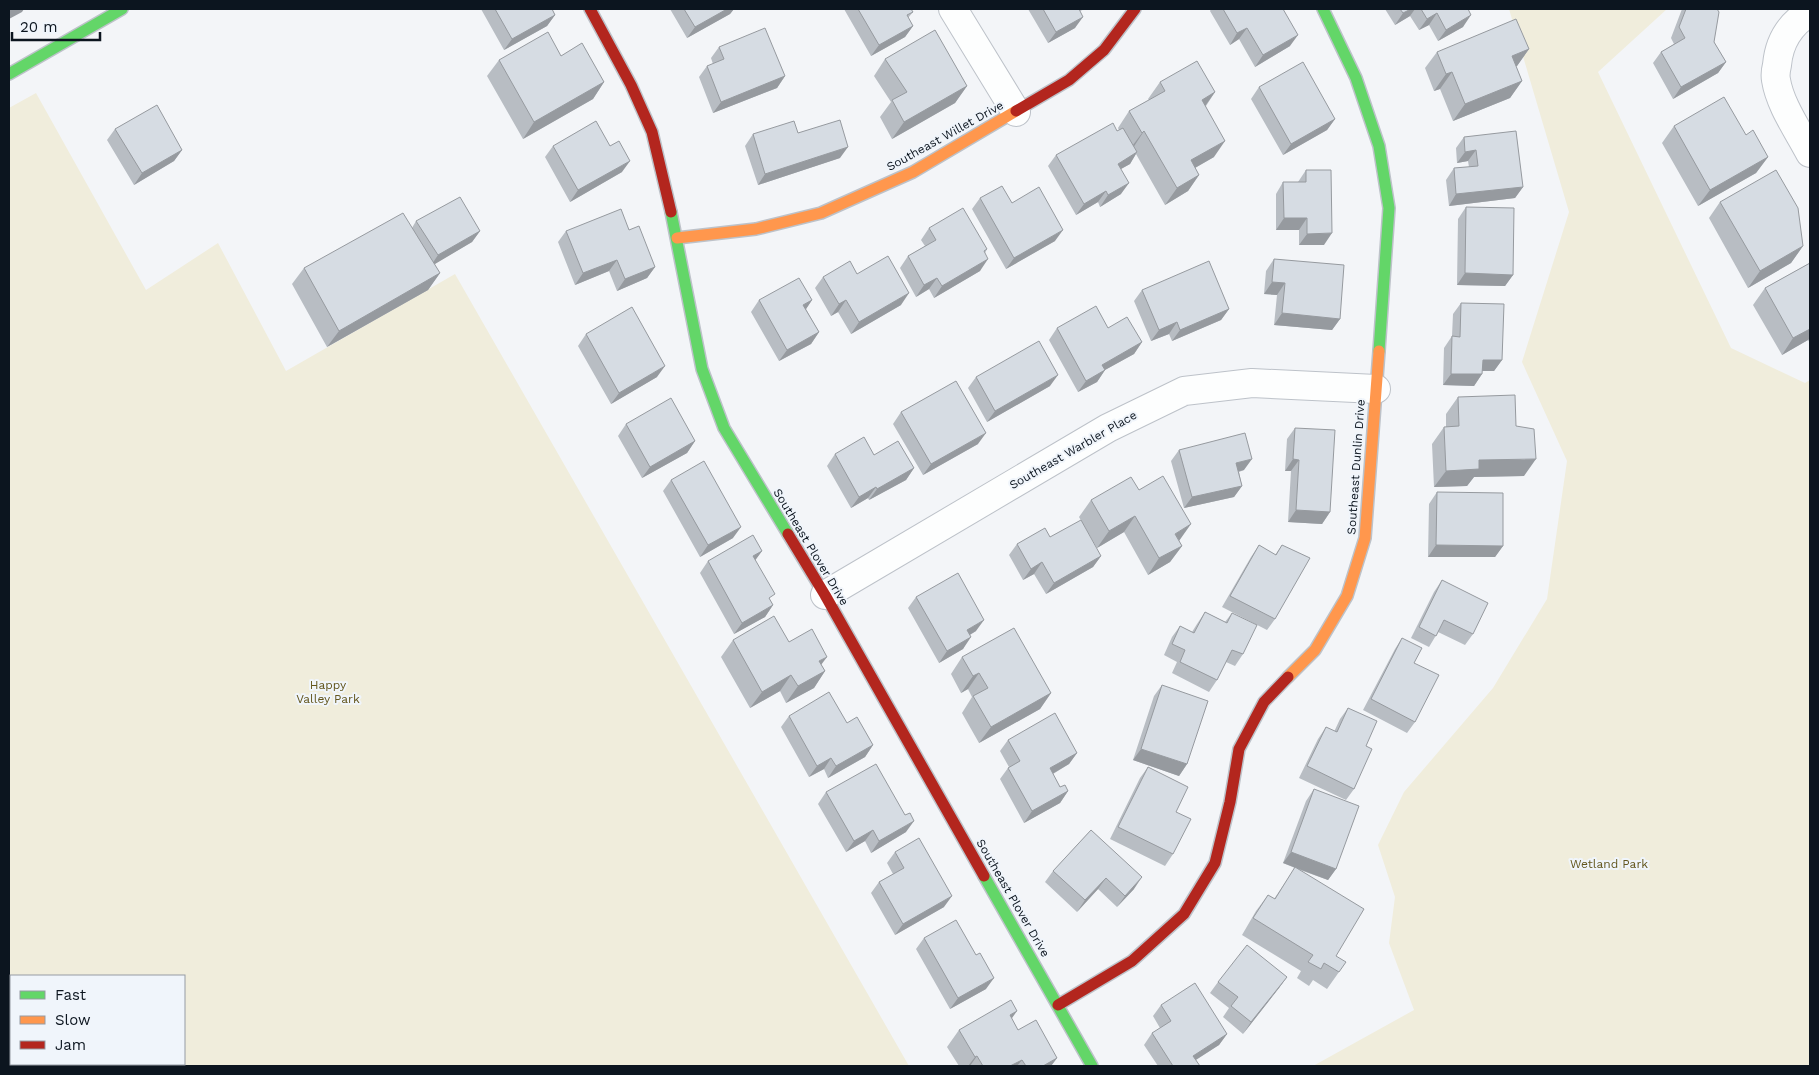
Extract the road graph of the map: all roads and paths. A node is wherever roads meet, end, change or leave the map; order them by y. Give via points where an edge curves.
1 (590, 9) edge
2 (953, 9) edge
3 (1135, 9) edge
4 (1323, 9) edge
5 (111, 12) edge
6 (1810, 12) edge
7 (9, 74) edge
8 (1016, 112) junction
9 (1810, 153) edge
10 (677, 238) junction
11 (1376, 389) junction
12 (824, 595) junction
13 (1058, 1005) junction
14 (1092, 1066) edge

1 - 10 street, Southeast Plover Drive via 652,132
2 - 8 street
3 - 8 street, Southeast Willet Drive via 1104,50 1069,80
4 - 11 street, Southeast Dunlin Drive via 1356,78 1379,146 1389,208
5 - 7 street
6 - 9 street via 1791,26 1782,40 1775,79
8 - 10 street, Southeast Willet Drive via 913,172 821,213 756,229
10 - 12 street, Southeast Plover Drive via 702,369 724,428
11 - 12 street, Southeast Warbler Place via 1252,383 1184,391 1108,428
11 - 13 street, Southeast Dunlin Drive via 1365,538 1347,596 1315,650 1264,702 1239,749 1215,863 1184,914 1165,932 1132,961
12 - 13 street, Southeast Plover Drive
13 - 14 street, Southeast Plover Drive

